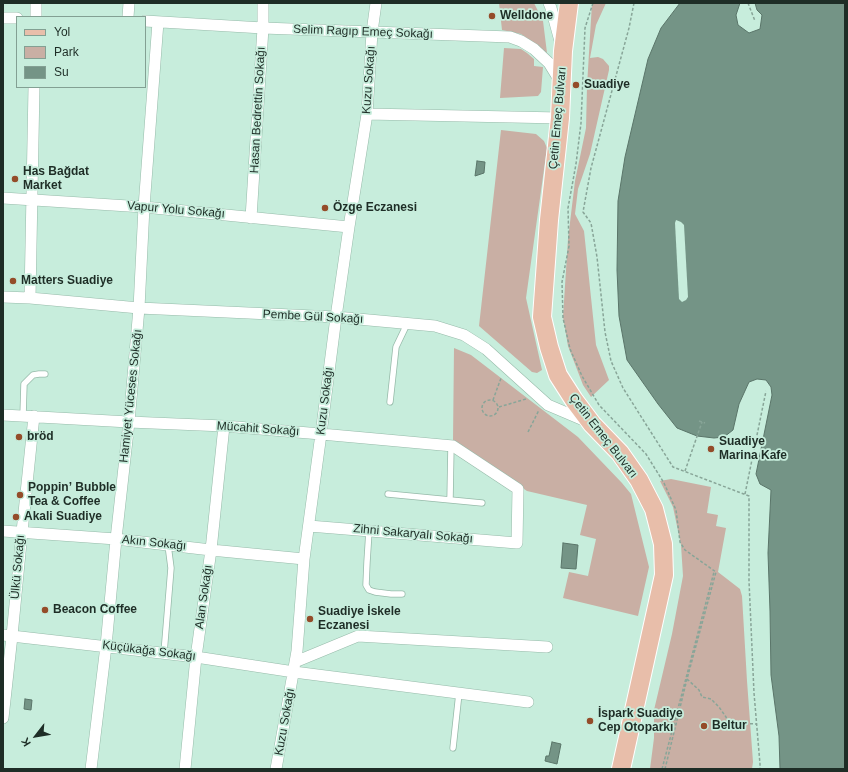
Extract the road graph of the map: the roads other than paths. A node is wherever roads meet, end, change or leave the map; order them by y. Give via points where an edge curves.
1 (36, 3) edge
2 (129, 3) edge
3 (263, 3) edge
4 (376, 3) edge
5 (549, 3) edge
6 (569, 3) edge
7 (36, 16) edge
8 (128, 16) edge
9 (3, 18) edge
10 (16, 18) edge
11 (146, 21) edge
12 (158, 22) junction
13 (263, 28) junction
14 (372, 32) junction
15 (563, 51) junction
16 (561, 84) junction
17 (34, 88) edge
18 (367, 114) junction
19 (560, 118) junction
20 (3, 198) edge
21 (32, 200) junction
22 (144, 206) junction
23 (251, 218) junction
24 (349, 227) junction
25 (3, 297) edge
26 (30, 298) junction
27 (139, 308) junction
28 (336, 317) junction
29 (407, 324) junction
30 (44, 374) dead end
31 (390, 402) dead end
32 (3, 414) edge
33 (28, 416) junction
34 (129, 422) junction
35 (592, 424) junction
36 (224, 426) junction
37 (321, 434) junction
38 (451, 446) junction
39 (388, 494) dead end
40 (450, 500) junction
41 (482, 503) dead end
42 (309, 526) junction
43 (3, 531) edge
44 (370, 531) junction
45 (22, 532) junction
46 (116, 539) junction
47 (517, 543) joint
48 (168, 545) junction
49 (211, 550) junction
50 (304, 559) junction
51 (402, 594) dead end
52 (8, 636) edge
53 (106, 646) junction
54 (547, 647) dead end
55 (164, 653) junction
56 (196, 657) junction
57 (294, 667) junction
58 (459, 693) junction
59 (528, 702) dead end
60 (3, 718) edge
61 (452, 748) dead end
62 (91, 769) edge
63 (185, 769) edge
64 (276, 769) edge
65 (621, 769) edge

1 - 7 street
2 - 8 street
3 - 13 street, Hasan Bedrettin Sokağı
4 - 14 street, Kuzu Sokağı
5 - 15 street
6 - 15 main road, Çetin Emeç Bulvarı
9 - 10 street
11 - 12 street, Selim Ragıp Emeç Sokağı
12 - 13 street, Selim Ragıp Emeç Sokağı
12 - 22 street, Hamiyet Yüceses Sokağı
13 - 14 street, Selim Ragıp Emeç Sokağı
13 - 23 street, Hasan Bedrettin Sokağı
14 - 16 street, Selim Ragıp Emeç Sokağı via 510,37 534,49 549,63
14 - 18 street, Kuzu Sokağı
15 - 16 main road, Çetin Emeç Bulvarı
16 - 19 main road, Çetin Emeç Bulvarı
17 - 21 street
18 - 19 street
18 - 24 street, Kuzu Sokağı
19 - 35 main road, Çetin Emeç Bulvarı via 542,318 558,375
20 - 21 street, Vapur Yolu Sokağı
21 - 22 street, Vapur Yolu Sokağı
21 - 26 street
22 - 23 street, Vapur Yolu Sokağı
22 - 27 street, Hamiyet Yüceses Sokağı
23 - 24 street, Vapur Yolu Sokağı
24 - 28 street, Kuzu Sokağı
25 - 26 street, Pembe Gül Sokağı
26 - 27 street, Pembe Gül Sokağı
27 - 28 street, Pembe Gül Sokağı
27 - 34 street, Hamiyet Yüceses Sokağı
28 - 29 street, Pembe Gül Sokağı
28 - 37 street, Kuzu Sokağı
29 - 31 lane via 396,347
29 - 35 street, Pembe Gül Sokağı via 435,326 464,335 486,349 548,405
30 - 33 lane via 33,375 24,384
32 - 33 street, Mücahit Sokağı
33 - 34 street, Mücahit Sokağı
33 - 45 street, Ülkü Sokağı
34 - 36 street, Mücahit Sokağı
34 - 46 street, Hamiyet Yüceses Sokağı
35 - 65 main road, Çetin Emeç Bulvarı via 620,453 639,480 654,509 662,544 664,575
36 - 37 street, Mücahit Sokağı
36 - 49 street, Alan Sokağı
37 - 38 street, Mücahit Sokağı
37 - 42 street, Kuzu Sokağı
38 - 40 lane
38 - 47 street, Mücahit Sokağı via 518,489
39 - 40 lane
40 - 41 lane
42 - 44 street, Zihni Sakaryalı Sokağı
42 - 50 street, Kuzu Sokağı
43 - 45 street, Akın Sokağı
44 - 47 street, Zihni Sakaryalı Sokağı
44 - 51 lane via 366,586 375,592
45 - 46 street, Akın Sokağı
45 - 52 street, Ülkü Sokağı
46 - 48 street, Akın Sokağı
46 - 53 street, Hamiyet Yüceses Sokağı
48 - 49 street, Akın Sokağı
48 - 55 lane via 171,568
49 - 50 street, Akın Sokağı
49 - 56 street, Alan Sokağı
50 - 57 street, Kuzu Sokağı
52 - 53 street, Küçükağa Sokağı
52 - 60 street, Ülkü Sokağı
53 - 55 street, Küçükağa Sokağı
53 - 62 street, Hamiyet Yüceses Sokağı
54 - 57 street via 358,636
55 - 56 street, Küçükağa Sokağı
56 - 57 street, Küçükağa Sokağı
56 - 63 street, Alan Sokağı
57 - 58 street, Küçükağa Sokağı
57 - 64 street, Kuzu Sokağı
58 - 59 street, Küçükağa Sokağı
58 - 61 lane

